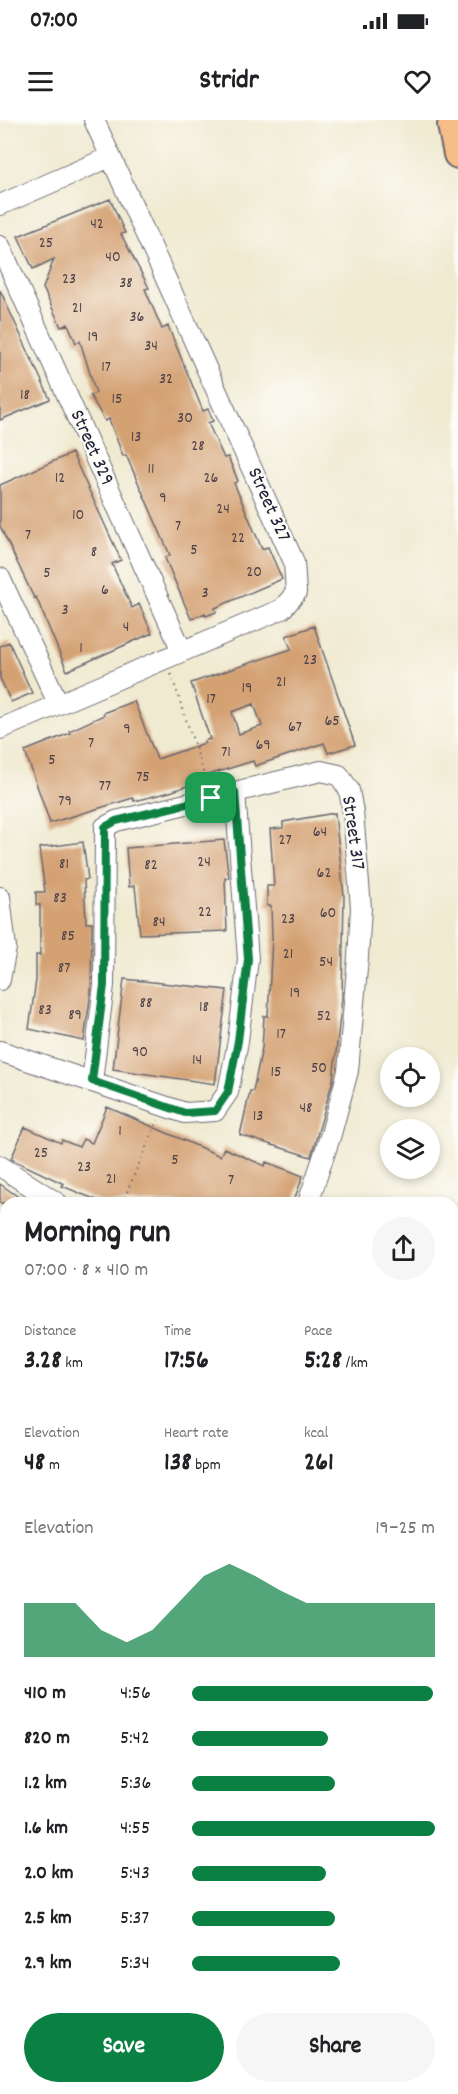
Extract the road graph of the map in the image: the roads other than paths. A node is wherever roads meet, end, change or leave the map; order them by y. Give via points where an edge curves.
1 (94, 120) edge
2 (453, 128) edge
3 (458, 154) edge
4 (110, 157) junction
5 (0, 205) edge
6 (0, 246) edge
7 (0, 578) edge
8 (173, 654) junction
9 (58, 703) junction
10 (0, 729) edge
11 (235, 792) junction
12 (0, 897) edge
13 (0, 980) edge
14 (0, 1050) edge
15 (92, 1081) junction
16 (0, 1166) edge
17 (39, 1197) edge
18 (310, 1197) edge

1 - 4 street, Street 327
2 - 3 highway
4 - 5 street
4 - 8 street, Street 327 via 294,562 296,593 282,609
6 - 8 street, Street 329
7 - 9 street
8 - 9 street, Street 327
9 - 10 street, Street 327
11 - 15 street, Street 317 via 105,827 104,985
11 - 15 street via 248,959 228,1092 215,1111 185,1113
11 - 18 street, Street 317 via 321,771 339,775 349,790 361,908 348,1071
12 - 13 street via 6,948
14 - 15 street
16 - 17 street

